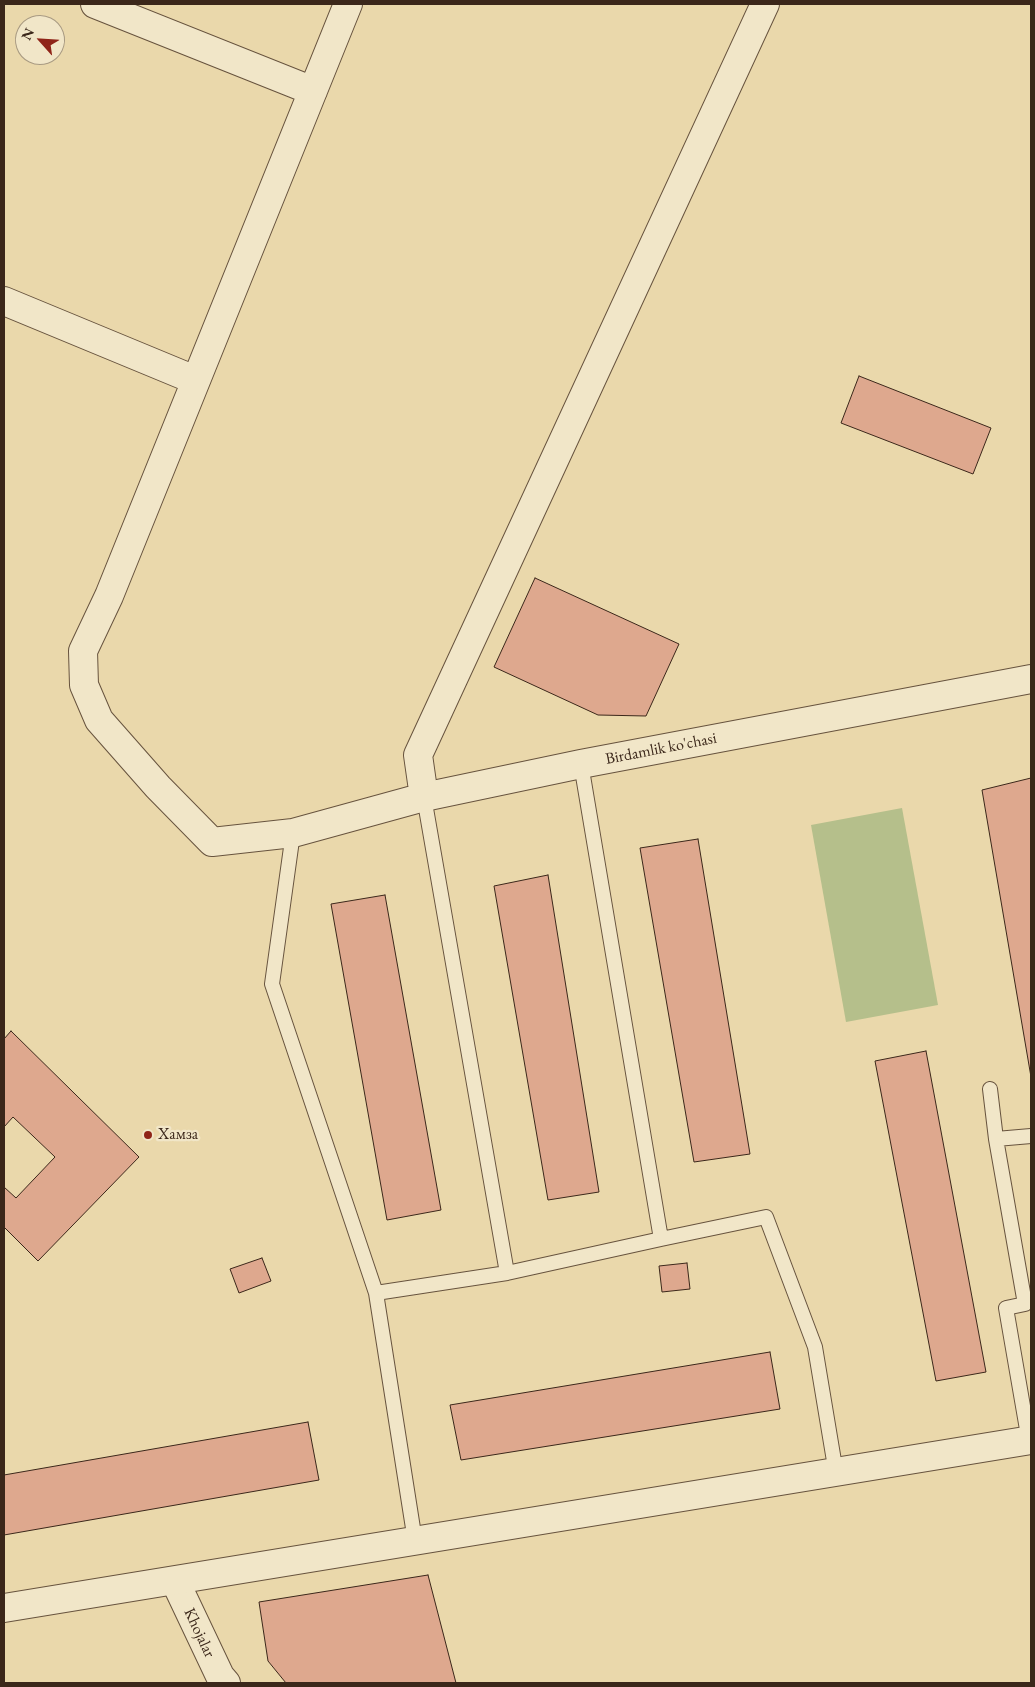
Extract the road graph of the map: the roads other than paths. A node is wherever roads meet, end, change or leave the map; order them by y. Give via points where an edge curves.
1 (95, 4) edge
2 (348, 4) edge
3 (765, 4) edge
4 (313, 91) junction
5 (4, 301) edge
6 (195, 380) junction
7 (1031, 679) edge
8 (581, 764) junction
9 (424, 797) junction
10 (293, 833) junction
11 (990, 1089) dead end
12 (1031, 1136) edge
13 (996, 1139) junction
14 (661, 1239) junction
15 (507, 1273) junction
16 (376, 1293) junction
17 (1030, 1440) edge
18 (836, 1473) junction
19 (414, 1541) junction
20 (175, 1581) junction
21 (4, 1608) edge
22 (226, 1683) edge

1 - 4 street
2 - 4 street
3 - 9 street via 418,755
4 - 6 street
5 - 6 street
6 - 10 street, Birdamlik ko'chasi via 109,596 83,650 84,685 99,720 158,788 212,842
7 - 8 street, Birdamlik ko'chasi
8 - 9 street, Birdamlik ko'chasi
8 - 14 lane
9 - 10 street, Birdamlik ko'chasi
9 - 15 lane
10 - 16 lane via 272,984
11 - 13 lane
12 - 13 lane
13 - 17 lane via 1025,1304 1006,1308
14 - 15 lane
14 - 18 lane via 766,1217 815,1347
15 - 16 lane
16 - 19 lane
17 - 18 street
18 - 19 street
19 - 20 street
20 - 21 street
20 - 22 street, Khojalar

